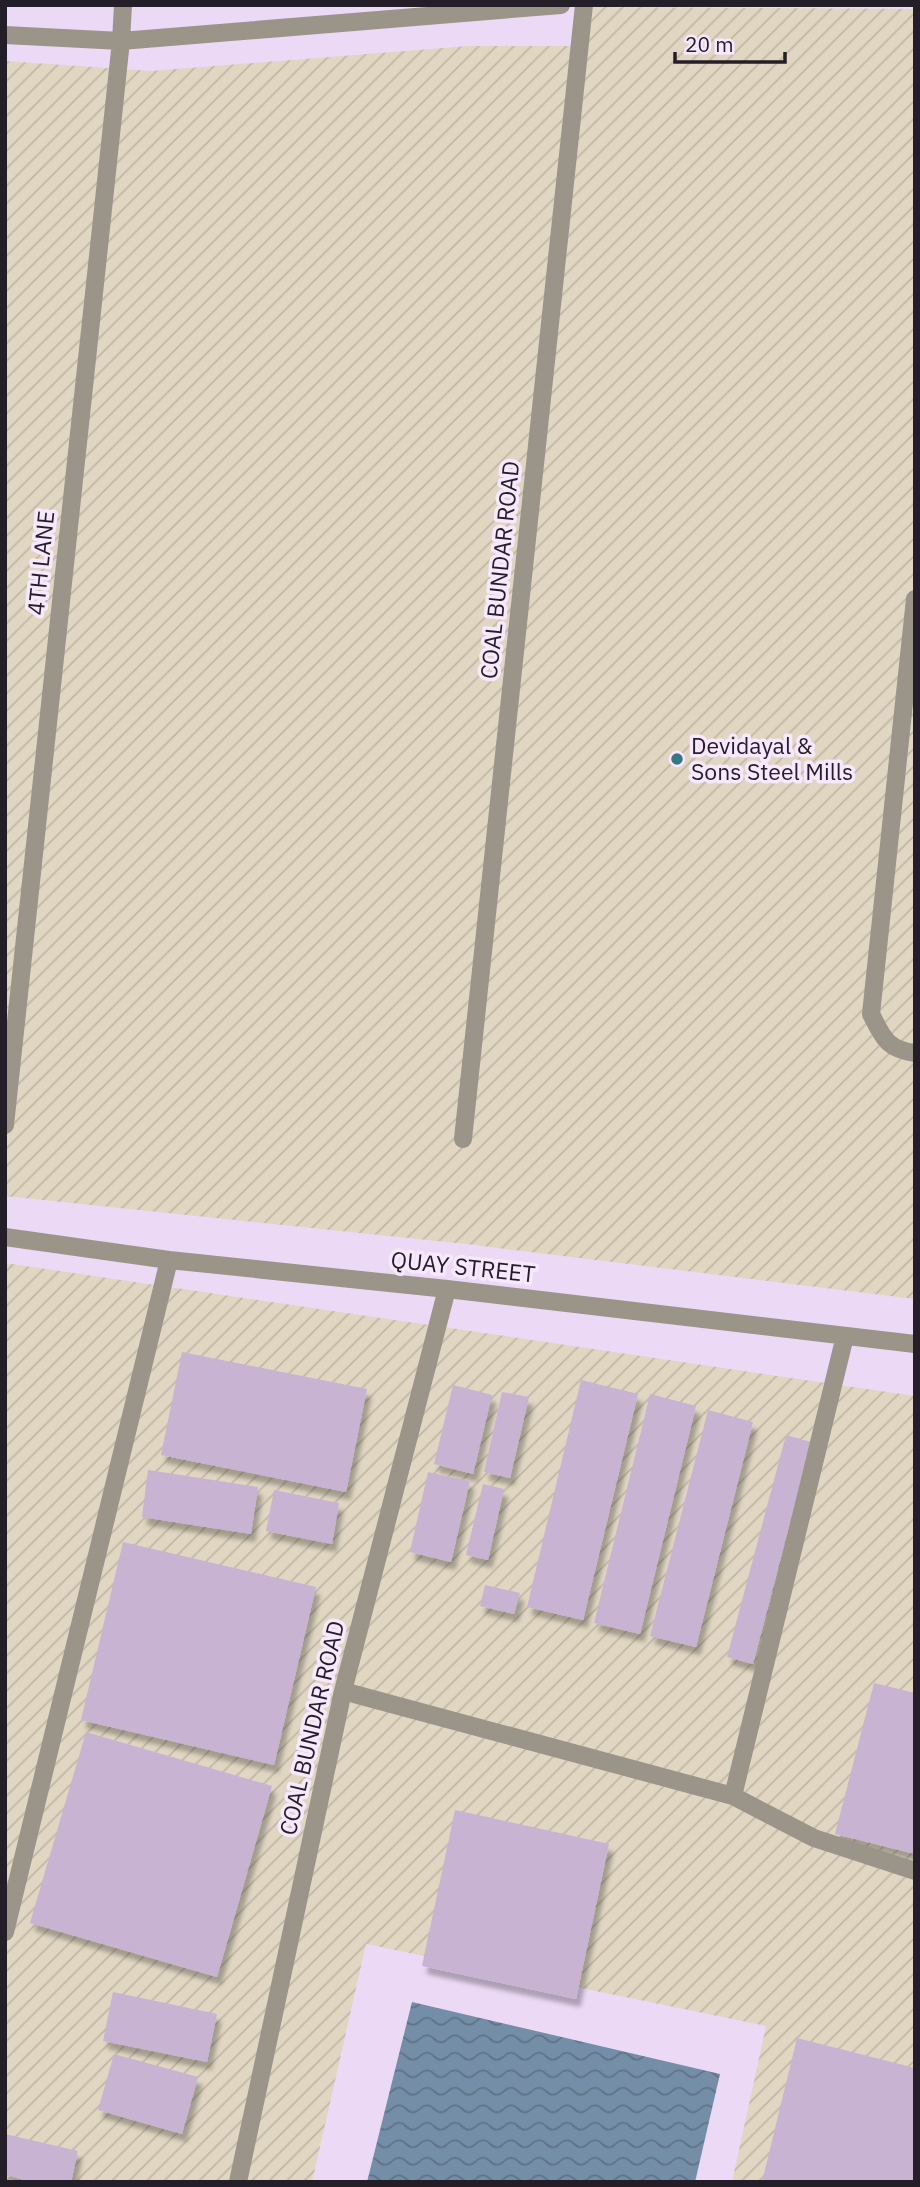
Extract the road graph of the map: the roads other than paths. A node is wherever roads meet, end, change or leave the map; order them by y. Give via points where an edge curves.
1 (122, 5) edge
2 (561, 5) edge
3 (584, 5) edge
4 (482, 8) edge
5 (5, 35) edge
6 (121, 41) junction
7 (915, 599) edge
8 (915, 1053) edge
9 (5, 1125) edge
10 (463, 1139) dead end
11 (5, 1237) edge
12 (169, 1260) junction
13 (447, 1289) junction
14 (845, 1336) junction
15 (915, 1344) edge
16 (343, 1692) junction
17 (733, 1796) junction
18 (915, 1871) edge
19 (5, 1932) edge
20 (238, 2182) edge

1 - 6 street, 4TH LANE
2 - 4 street
3 - 10 street, COAL BUNDAR ROAD
4 - 6 street
5 - 6 street
6 - 9 street, 4TH LANE
7 - 8 street via 871,1014 886,1042
11 - 12 street, QUAY STREET
12 - 13 street, QUAY STREET
12 - 19 street
13 - 14 street, QUAY STREET
13 - 16 street, COAL BUNDAR ROAD
14 - 15 street, QUAY STREET
14 - 17 street
16 - 17 street
16 - 20 street, COAL BUNDAR ROAD
17 - 18 street via 814,1838

